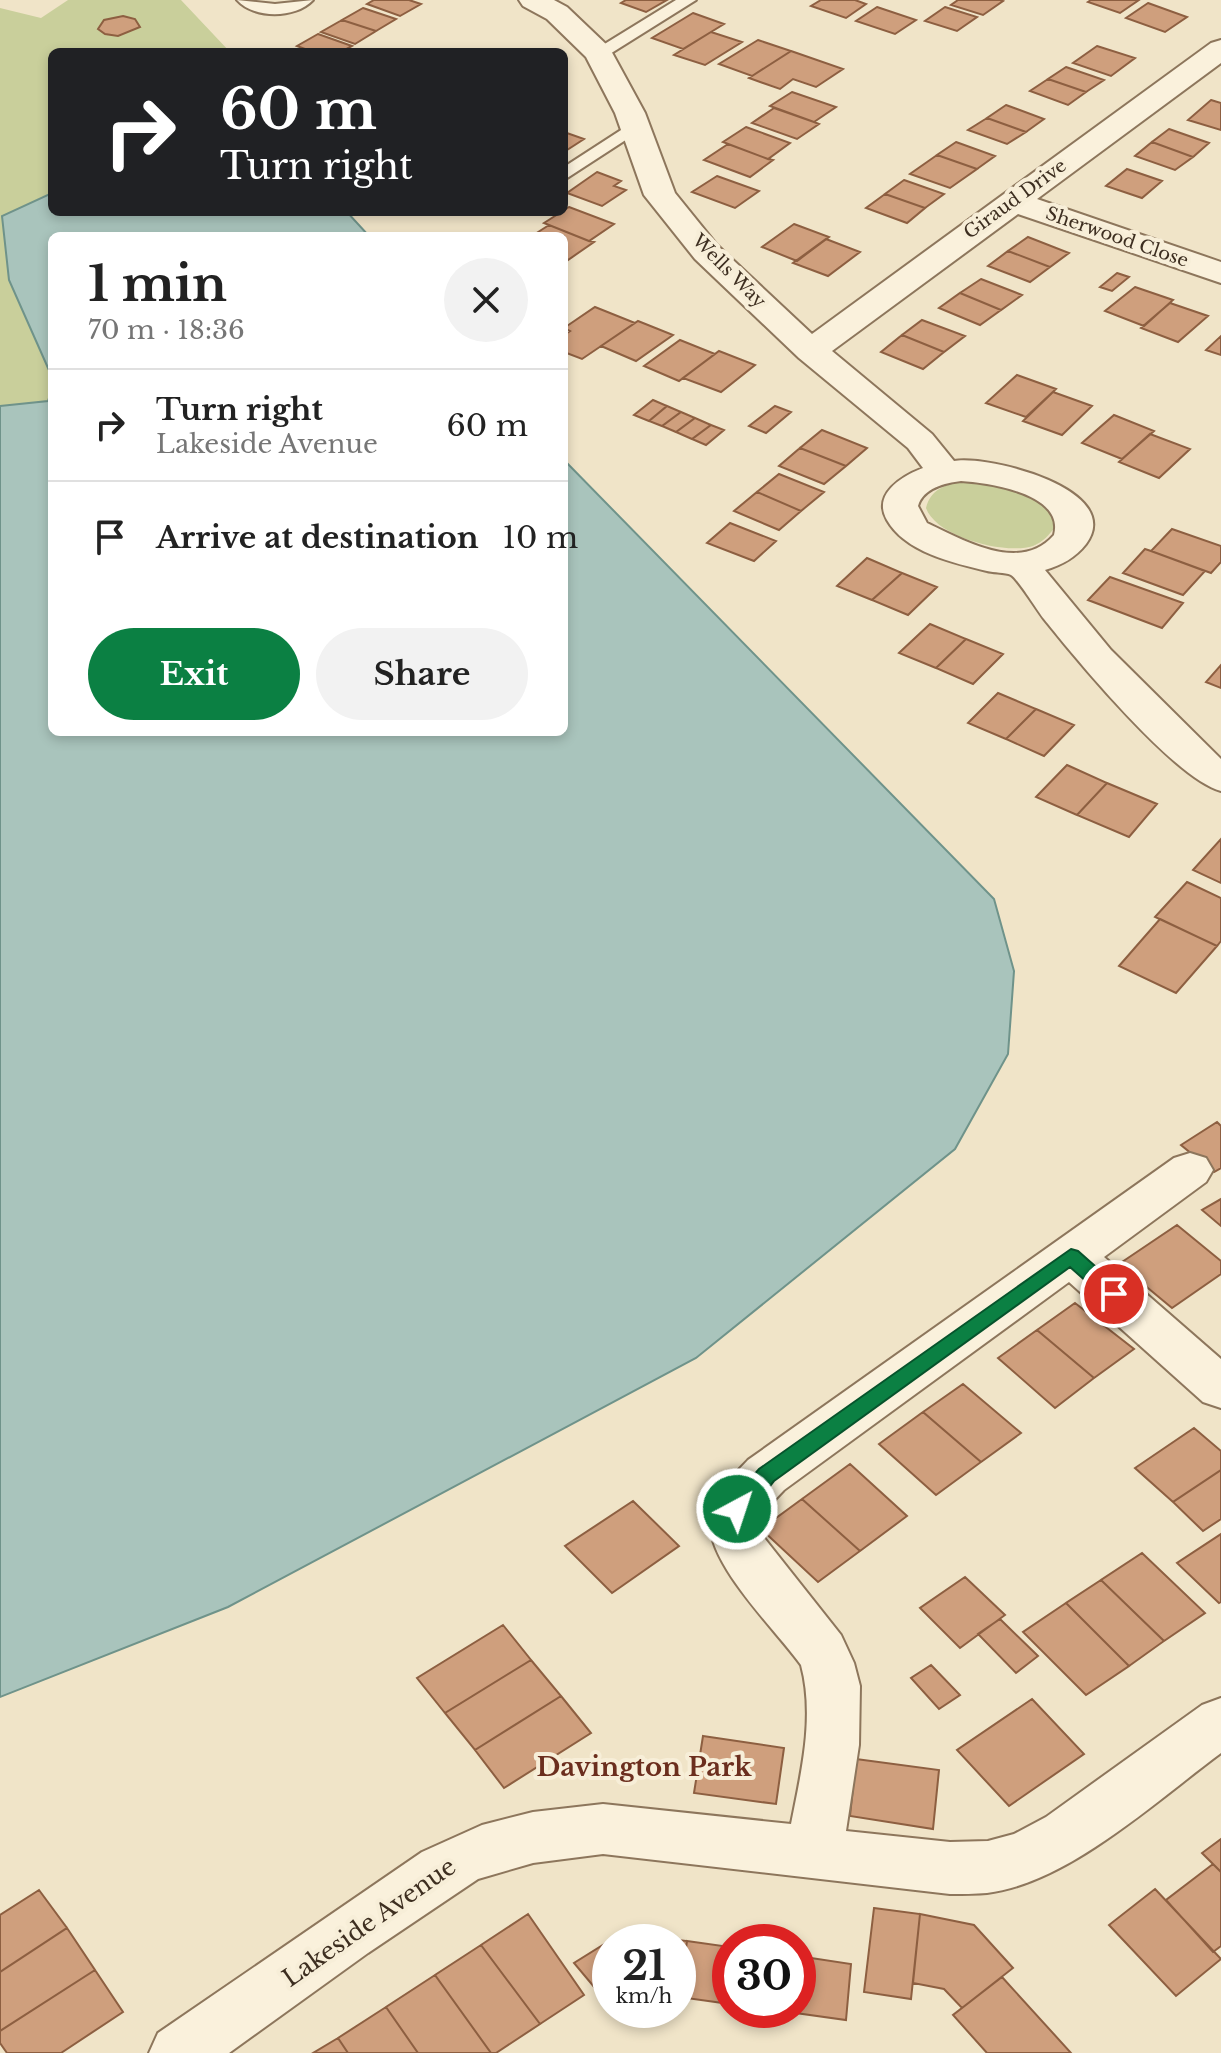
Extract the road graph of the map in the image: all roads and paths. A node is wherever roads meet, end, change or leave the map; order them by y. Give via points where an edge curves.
1 (245, 0) edge
2 (305, 0) edge
3 (533, 0) edge
4 (688, 0) edge
5 (1221, 49) edge
6 (599, 53) junction
7 (635, 126) junction
8 (568, 172) edge
9 (1012, 201) junction
10 (1221, 273) edge
11 (811, 351) junction
12 (944, 472) junction
13 (1023, 565) junction
14 (1221, 778) edge
15 (1190, 1170) dead end
16 (1071, 1256) junction
17 (1221, 1388) edge
18 (1221, 1722) edge
19 (815, 1851) junction
20 (179, 2053) edge

1 - 2 lane via 256,7 287,9
3 - 6 street, Wells Way via 557,13
4 - 6 lane
5 - 9 street, Giraud Drive
6 - 7 street, Wells Way
7 - 8 lane
7 - 11 street, Wells Way via 660,195 706,252
9 - 10 street, Sherwood Close
9 - 11 street, Giraud Drive
11 - 12 street, Wells Way via 920,441
12 - 13 street via 906,491 900,510 903,520 937,542 991,561
12 - 13 street via 997,474 1060,500 1072,518 1071,538 1059,554
13 - 14 street via 1059,617 1120,683 1201,765
15 - 16 street
16 - 17 street
16 - 19 street via 766,1475 737,1509 736,1531 745,1555 824,1654 833,1688
18 - 19 street, Lakeside Avenue via 1066,1835 1026,1857 988,1867 950,1868
19 - 20 street, Lakeside Avenue via 603,1829 504,1844 465,1857 365,1920

